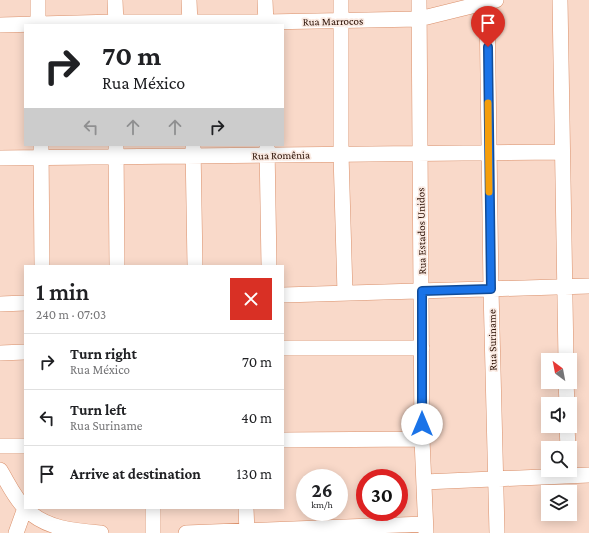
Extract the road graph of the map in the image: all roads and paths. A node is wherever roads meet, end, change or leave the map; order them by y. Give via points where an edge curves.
1 (38, 0) edge
2 (115, 0) edge
3 (190, 0) edge
4 (265, 0) edge
5 (341, 0) edge
6 (419, 0) edge
7 (560, 0) edge
8 (491, 1) edge
9 (419, 19) junction
10 (341, 20) junction
11 (116, 23) edge
12 (189, 23) edge
13 (24, 24) edge
14 (38, 24) edge
15 (266, 24) edge
16 (0, 25) edge
17 (193, 150) edge
18 (267, 150) edge
19 (41, 151) edge
20 (116, 151) edge
21 (562, 152) junction
22 (419, 153) junction
23 (489, 153) junction
24 (341, 154) junction
25 (0, 158) edge
26 (42, 265) edge
27 (117, 265) edge
28 (194, 265) edge
29 (269, 265) edge
30 (589, 286) edge
31 (565, 287) junction
32 (491, 289) junction
33 (422, 291) junction
34 (345, 293) junction
35 (284, 295) edge
36 (24, 303) edge
37 (0, 304) edge
38 (284, 348) edge
39 (422, 348) junction
40 (24, 352) edge
41 (0, 353) edge
42 (566, 353) edge
43 (422, 439) junction
44 (284, 440) edge
45 (0, 446) edge
46 (24, 446) edge
47 (0, 470) edge
48 (577, 474) edge
49 (589, 475) edge
50 (541, 476) edge
51 (496, 480) junction
52 (424, 482) junction
53 (24, 506) edge
54 (25, 509) edge
55 (26, 509) edge
56 (153, 509) edge
57 (246, 509) edge
58 (425, 528) edge
59 (247, 532) edge
60 (16, 533) edge
61 (101, 533) edge
62 (153, 533) edge
63 (186, 533) edge
64 (497, 533) edge

1 - 14 street
2 - 11 street
3 - 12 street
4 - 15 street
5 - 10 street
6 - 9 street, Rua Estados Unidos
7 - 21 street
8 - 9 street, Rua Marrocos
8 - 23 street, Rua Suriname
9 - 10 street, Rua Marrocos
9 - 22 street, Rua Estados Unidos
10 - 15 street, Rua Marrocos
10 - 24 street
11 - 12 street, Rua Marrocos
11 - 14 street, Rua Marrocos
12 - 15 street, Rua Marrocos
13 - 16 street, Rua Marrocos
17 - 18 street, Rua Romênia
17 - 20 street, Rua Romênia
17 - 28 street
18 - 24 street, Rua Romênia
18 - 29 street
19 - 20 street, Rua Romênia
19 - 25 street, Rua Romênia
19 - 26 street
20 - 27 street
21 - 23 street, Rua Romênia
21 - 31 street
22 - 23 street, Rua Romênia
22 - 24 street, Rua Romênia
22 - 33 street, Rua Estados Unidos
23 - 32 street, Rua Suriname
24 - 34 street
30 - 31 street
31 - 32 street
31 - 42 street
32 - 33 street
32 - 51 street, Rua Suriname
33 - 34 street
33 - 39 street, Rua Estados Unidos
34 - 35 street
36 - 37 street
38 - 39 street
39 - 43 street, Rua Estados Unidos
40 - 41 street
43 - 44 street
43 - 52 street, Rua Estados Unidos
45 - 46 street
47 - 53 street
48 - 49 street
50 - 51 street
51 - 52 street
51 - 64 street, Rua Suriname
52 - 58 street, Rua Estados Unidos
54 - 60 street
55 - 61 street via 47,524 70,530
56 - 62 street
57 - 59 street
58 - 59 street
59 - 63 street

